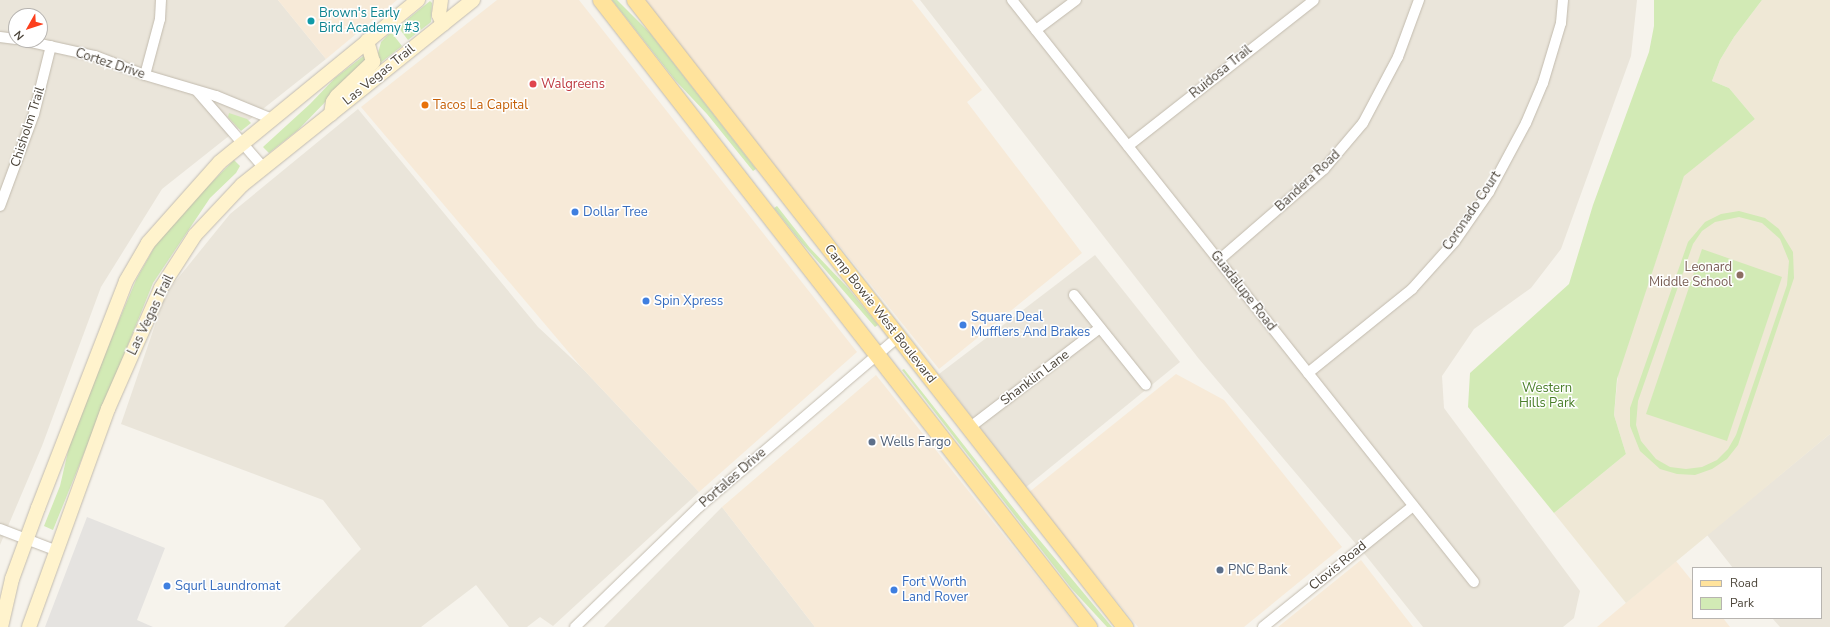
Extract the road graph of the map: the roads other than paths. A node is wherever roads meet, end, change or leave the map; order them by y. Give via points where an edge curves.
1 (161, 0) edge
2 (418, 0) edge
3 (441, 0) edge
4 (473, 0) edge
5 (601, 0) edge
6 (635, 0) edge
7 (1012, 0) edge
8 (1076, 0) edge
9 (1314, 0) edge
10 (1419, 0) edge
11 (1563, 0) edge
12 (443, 24) junction
13 (1036, 30) junction
14 (367, 42) junction
15 (50, 46) joint
16 (145, 75) junction
17 (197, 92) junction
18 (330, 114) junction
19 (272, 119) junction
20 (244, 143) junction
21 (1128, 146) junction
22 (264, 168) junction
23 (773, 177) junction
24 (753, 194) junction
25 (0, 206) edge
26 (1219, 260) junction
27 (1074, 295) dead end
28 (1100, 328) junction
29 (898, 337) junction
30 (878, 355) junction
31 (1308, 373) junction
32 (1146, 385) dead end
33 (969, 428) junction
34 (1414, 506) junction
35 (0, 529) edge
36 (28, 540) junction
37 (56, 550) junction
38 (12, 579) junction
39 (1474, 582) dead end
40 (0, 592) edge
41 (1, 627) edge
42 (28, 627) edge
43 (575, 627) edge
44 (1090, 627) edge
45 (1125, 627) edge
46 (1263, 627) edge

1 - 16 street via 160,19
2 - 14 main road
3 - 12 main road via 439,15
4 - 12 main road, Las Vegas Trail
5 - 24 main road, Camp Bowie West Boulevard
6 - 23 main road, Camp Bowie West Boulevard
7 - 13 street, Guadalupe Road
8 - 13 street
9 - 21 street, Ruidosa Trail
10 - 26 street, Bandera Road via 1398,57 1380,92 1349,141 1324,169
11 - 31 street, Coronado Court via 1561,23 1543,83 1526,123 1488,192 1455,241 1412,289 1377,320
12 - 18 main road, Las Vegas Trail
13 - 21 street, Guadalupe Road
14 - 18 main road via 373,62 337,96
14 - 19 main road
15 - 16 street, Cortez Drive via 95,56
15 - 25 street, Chisholm Trail via 34,114
16 - 17 street, Cortez Drive
17 - 19 street, Cortez Drive
17 - 20 street, Cortez Drive
18 - 22 main road, Las Vegas Trail
19 - 20 main road
20 - 22 street, Cortez Drive
20 - 36 main road via 220,162 189,195 148,243 126,281
21 - 26 street, Guadalupe Road
22 - 37 main road, Las Vegas Trail via 242,185 195,235 161,288 108,409
23 - 24 main road
23 - 29 main road, Camp Bowie West Boulevard
24 - 30 main road, Camp Bowie West Boulevard
26 - 31 street, Guadalupe Road
27 - 28 street
28 - 32 street
28 - 33 street, Shanklin Lane
29 - 30 street, Portales Drive
29 - 33 main road, Camp Bowie West Boulevard
30 - 43 street, Portales Drive via 704,503 650,552
30 - 44 main road, Camp Bowie West Boulevard
31 - 34 street, Guadalupe Road
33 - 45 main road, Camp Bowie West Boulevard
34 - 39 street, Guadalupe Road
34 - 46 street, Clovis Road
35 - 36 street
36 - 37 street
36 - 38 main road
37 - 42 main road, Las Vegas Trail via 47,582
38 - 40 main road
38 - 41 main road

